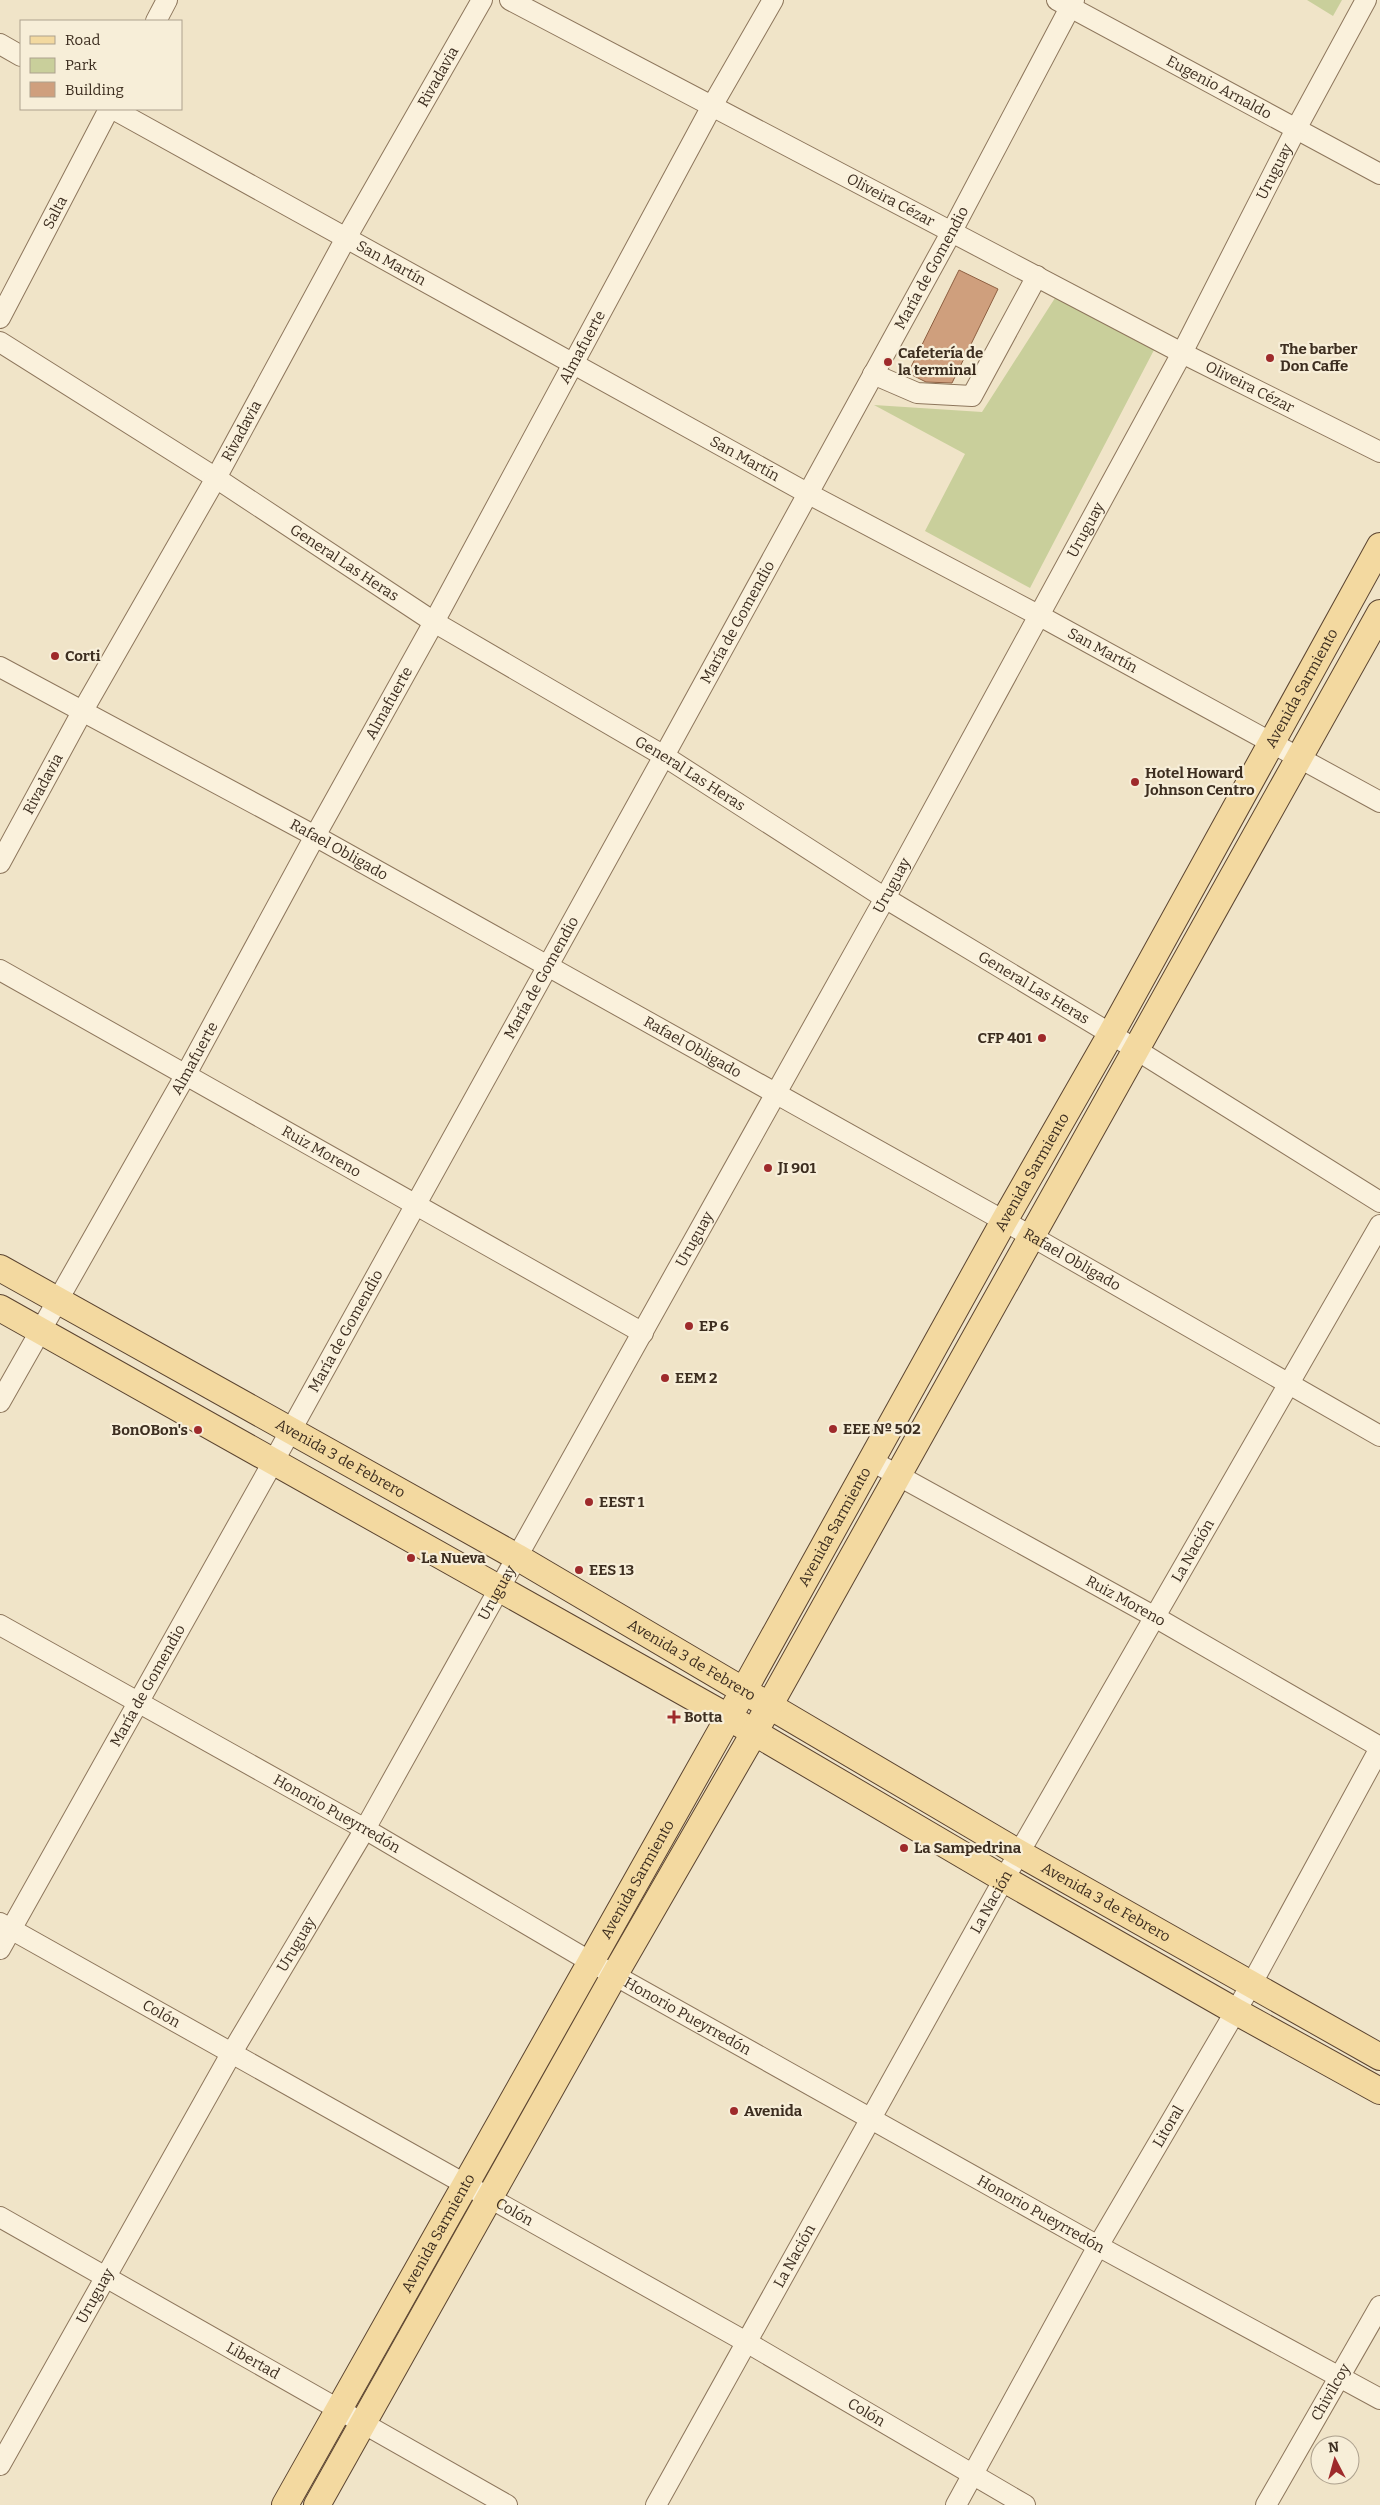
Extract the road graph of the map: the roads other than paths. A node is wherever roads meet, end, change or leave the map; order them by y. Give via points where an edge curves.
1 (167, 0) edge
2 (482, 0) edge
3 (510, 0) edge
4 (773, 0) edge
5 (1366, 0) edge
6 (1067, 2) edge
7 (157, 20) edge
8 (0, 44) edge
9 (20, 55) edge
10 (712, 106) junction
11 (110, 110) edge
12 (113, 110) edge
13 (1296, 129) junction
14 (1380, 174) edge
15 (952, 231) junction
16 (346, 238) junction
17 (1037, 276) junction
18 (0, 318) edge
19 (0, 342) edge
20 (1182, 352) junction
21 (575, 363) junction
22 (873, 374) junction
23 (1380, 452) edge
24 (216, 478) junction
25 (807, 493) junction
26 (1380, 546) edge
27 (1380, 613) edge
28 (1040, 616) junction
29 (434, 622) junction
30 (0, 667) edge
31 (82, 712) junction
32 (1272, 744) junction
33 (664, 756) junction
34 (1300, 757) junction
35 (1380, 802) edge
36 (315, 836) junction
37 (0, 863) edge
38 (886, 898) junction
39 (547, 966) junction
40 (0, 970) edge
41 (1111, 1034) junction
42 (1134, 1050) junction
43 (185, 1076) junction
44 (777, 1094) junction
45 (1380, 1202) edge
46 (416, 1204) junction
47 (1004, 1221) junction
48 (1380, 1225) edge
49 (1031, 1236) junction
50 (0, 1268) edge
51 (59, 1301) junction
52 (0, 1308) edge
53 (40, 1331) junction
54 (643, 1333) junction
55 (1287, 1384) junction
56 (0, 1402) edge
57 (291, 1430) junction
58 (1380, 1436) edge
59 (274, 1460) junction
60 (870, 1460) junction
61 (897, 1474) junction
62 (517, 1557) junction
63 (500, 1588) junction
64 (1155, 1617) junction
65 (0, 1625) edge
66 (744, 1690) junction
67 (138, 1701) junction
68 (768, 1706) junction
69 (728, 1717) junction
70 (754, 1732) junction
71 (1380, 1747) edge
72 (365, 1829) junction
73 (1019, 1853) junction
74 (1004, 1879) junction
75 (5, 1926) edge
76 (0, 1948) edge
77 (591, 1962) junction
78 (615, 1974) junction
79 (1251, 1985) junction
80 (1235, 2011) junction
81 (231, 2054) junction
82 (1380, 2057) edge
83 (1380, 2091) edge
84 (872, 2119) junction
85 (466, 2184) junction
86 (490, 2199) junction
87 (0, 2218) edge
88 (1098, 2246) junction
89 (105, 2276) junction
90 (1380, 2306) edge
91 (748, 2343) junction
92 (1340, 2376) junction
93 (1380, 2399) edge
94 (339, 2409) junction
95 (364, 2424) junction
96 (0, 2465) edge
97 (974, 2475) junction
98 (285, 2505) edge
99 (317, 2505) edge
100 (507, 2505) edge
101 (656, 2505) edge
102 (956, 2505) edge
103 (1025, 2505) edge
104 (1266, 2505) edge

1 - 7 street
2 - 16 street, Rivadavia
3 - 10 street, Oliveira Cézar
4 - 10 street, Almafuerte
5 - 13 street, Uruguay
6 - 13 street, Eugenio Arnaldo
6 - 15 street, María de Gomendio
8 - 9 street
10 - 15 street, Oliveira Cézar
10 - 21 street, Almafuerte
11 - 18 street, Salta
12 - 16 street, San Martín
13 - 14 street, Eugenio Arnaldo
13 - 20 street, Uruguay
15 - 17 street, Oliveira Cézar
15 - 22 street, María de Gomendio
16 - 21 street, San Martín
16 - 24 street, Rivadavia
17 - 20 street, Oliveira Cézar
17 - 22 street via 972,396 917,393
19 - 24 street, General Las Heras
20 - 23 street, Oliveira Cézar
20 - 28 street, Uruguay
21 - 25 street, San Martín
21 - 29 street, Almafuerte
22 - 25 street, María de Gomendio
24 - 29 street, General Las Heras
24 - 31 street, Rivadavia
25 - 28 street, San Martín
25 - 33 street, María de Gomendio
26 - 32 main road, Avenida Sarmiento
27 - 34 main road, Avenida Sarmiento
28 - 32 street, San Martín
28 - 38 street, Uruguay
29 - 33 street, General Las Heras
29 - 36 street, Almafuerte
30 - 31 street, Rafael Obligado
31 - 36 street, Rafael Obligado
31 - 37 street, Rivadavia
32 - 34 street, San Martín
32 - 41 main road, Avenida Sarmiento
33 - 38 street, General Las Heras
33 - 39 street, María de Gomendio
34 - 35 street, San Martín
34 - 42 main road, Avenida Sarmiento
36 - 39 street, Rafael Obligado
36 - 43 street, Almafuerte
38 - 41 street, General Las Heras
38 - 44 street, Uruguay
39 - 44 street, Rafael Obligado
39 - 46 street, María de Gomendio
40 - 43 street, Ruiz Moreno
41 - 42 street, General Las Heras
41 - 47 main road, Avenida Sarmiento
42 - 45 street, General Las Heras
42 - 49 main road, Avenida Sarmiento
43 - 46 street, Ruiz Moreno
43 - 51 street, Almafuerte
44 - 47 street, Rafael Obligado
44 - 54 street, Uruguay
46 - 54 street, Ruiz Moreno
46 - 57 street, María de Gomendio
47 - 49 street, Rafael Obligado
47 - 60 main road, Avenida Sarmiento
48 - 55 street, La Nación
49 - 55 street, Rafael Obligado
49 - 61 main road, Avenida Sarmiento
50 - 51 main road, Avenida 3 de Febrero
51 - 53 street, Almafuerte
51 - 57 main road, Avenida 3 de Febrero
52 - 53 main road, Avenida 3 de Febrero
53 - 56 street, Almafuerte
53 - 59 main road, Avenida 3 de Febrero
54 - 62 street, Uruguay
55 - 58 street, Rafael Obligado
55 - 64 street, La Nación
57 - 59 street, María de Gomendio
57 - 62 main road, Avenida 3 de Febrero
59 - 63 main road, Avenida 3 de Febrero
59 - 67 street, María de Gomendio
60 - 61 street, Ruiz Moreno
60 - 66 main road, Avenida Sarmiento
61 - 64 street, Ruiz Moreno
61 - 68 main road, Avenida Sarmiento
62 - 63 street, Uruguay
62 - 66 main road, Avenida 3 de Febrero
63 - 69 main road, Avenida 3 de Febrero
63 - 72 street, Uruguay
64 - 71 street, Ruiz Moreno
64 - 73 street, La Nación
65 - 67 street, Honorio Pueyrredón
66 - 68 main road, Avenida 3 de Febrero
66 - 69 main road, Avenida Sarmiento
67 - 72 street, Honorio Pueyrredón
67 - 75 street, María de Gomendio
68 - 70 main road, Avenida Sarmiento
68 - 73 main road, Avenida 3 de Febrero
69 - 70 main road, Avenida 3 de Febrero
69 - 77 main road, Avenida Sarmiento
70 - 74 main road, Avenida 3 de Febrero
70 - 78 main road, Avenida Sarmiento
71 - 79 street, Litoral
72 - 77 street, Honorio Pueyrredón
72 - 81 street, Uruguay
73 - 74 street, La Nación
73 - 79 main road, Avenida 3 de Febrero
74 - 80 main road, Avenida 3 de Febrero
74 - 84 street, La Nación
75 - 76 street, María de Gomendio
75 - 81 street, Colón
77 - 78 street, Honorio Pueyrredón
77 - 85 main road, Avenida Sarmiento
78 - 84 street, Honorio Pueyrredón
78 - 86 main road, Avenida Sarmiento
79 - 80 street, Litoral
79 - 82 main road, Avenida 3 de Febrero
80 - 83 main road, Avenida 3 de Febrero
80 - 88 street, Litoral
81 - 85 street, Colón
81 - 89 street, Uruguay
84 - 88 street, Honorio Pueyrredón
84 - 91 street, La Nación
85 - 86 street, Colón
85 - 94 main road, Avenida Sarmiento
86 - 91 street, Colón
86 - 95 main road, Avenida Sarmiento
87 - 89 street, Libertad
88 - 92 street, Honorio Pueyrredón
88 - 97 street, Litoral
89 - 94 street, Libertad
89 - 96 street, Uruguay
90 - 92 street, Chivilcoy
91 - 97 street, Colón
91 - 101 street, La Nación
92 - 93 street, Honorio Pueyrredón
92 - 104 street, Chivilcoy
94 - 95 street, Libertad
94 - 98 main road, Avenida Sarmiento
95 - 99 main road, Avenida Sarmiento
95 - 100 street, Libertad
97 - 102 street, Litoral
97 - 103 street, Colón

